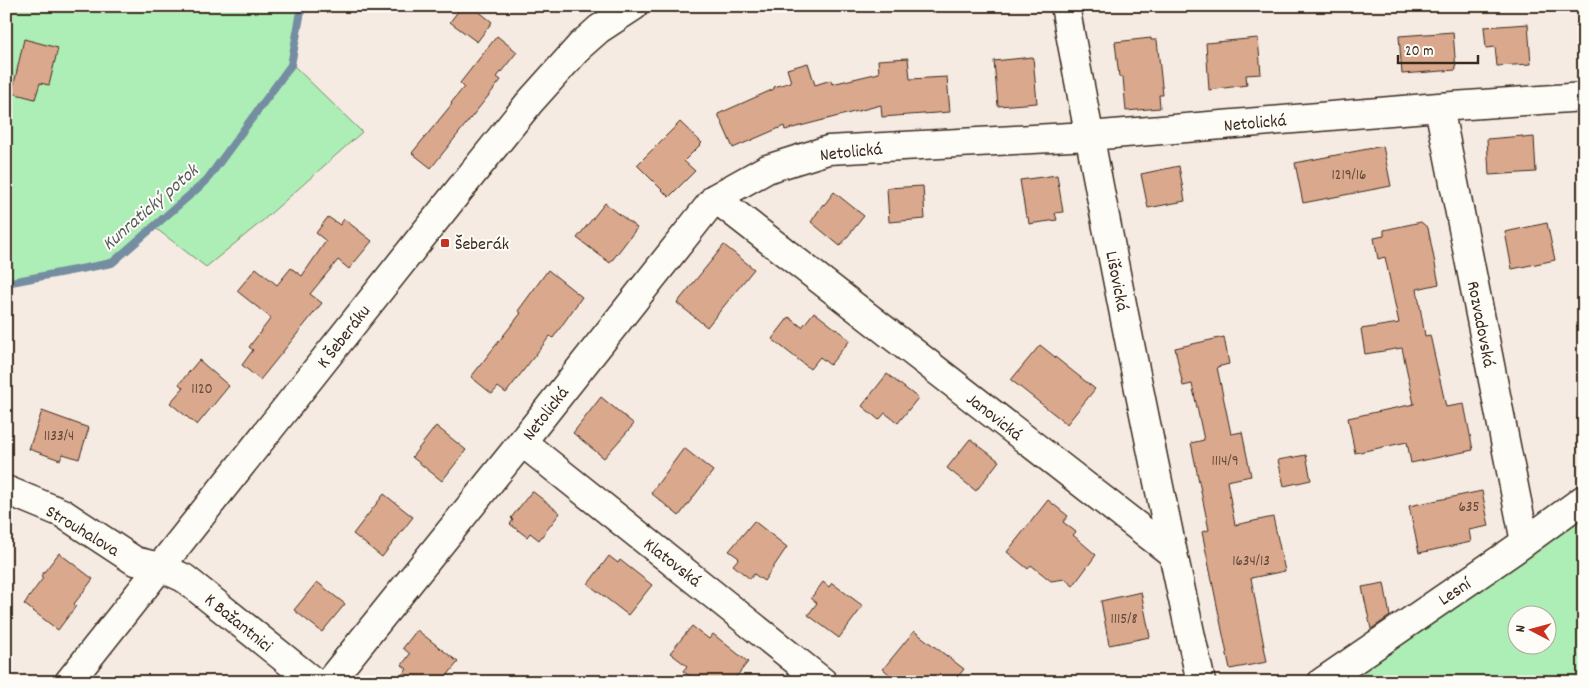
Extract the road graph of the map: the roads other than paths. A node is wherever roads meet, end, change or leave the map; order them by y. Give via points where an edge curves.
1 (634, 6) edge
2 (1065, 6) edge
3 (1584, 97) edge
4 (1439, 107) junction
5 (1089, 136) junction
6 (715, 198) junction
7 (522, 442) junction
8 (6, 490) edge
9 (1584, 499) edge
10 (1525, 542) junction
11 (1173, 554) junction
12 (160, 567) junction
13 (69, 682) edge
14 (314, 682) edge
15 (329, 682) edge
16 (823, 682) edge
17 (1201, 682) edge
18 (1322, 682) edge

1 - 12 street, K Šeberáku via 581,45 529,103
2 - 5 street, Lišovická
3 - 4 street, Netolická
4 - 5 street, Netolická
4 - 10 street, Rozvadovská
5 - 6 street, Netolická via 828,150 768,169
5 - 11 street, Lišovická
6 - 7 street, Netolická
6 - 11 street, Janovická
7 - 15 street, Netolická
7 - 16 street, Klatovská
8 - 12 street, Strouhalova via 62,513 135,561
9 - 10 street, Lesní
10 - 18 street, Lesní
11 - 17 street
12 - 13 street, K Šeberáku
12 - 14 street, K Bažantnici via 184,578

